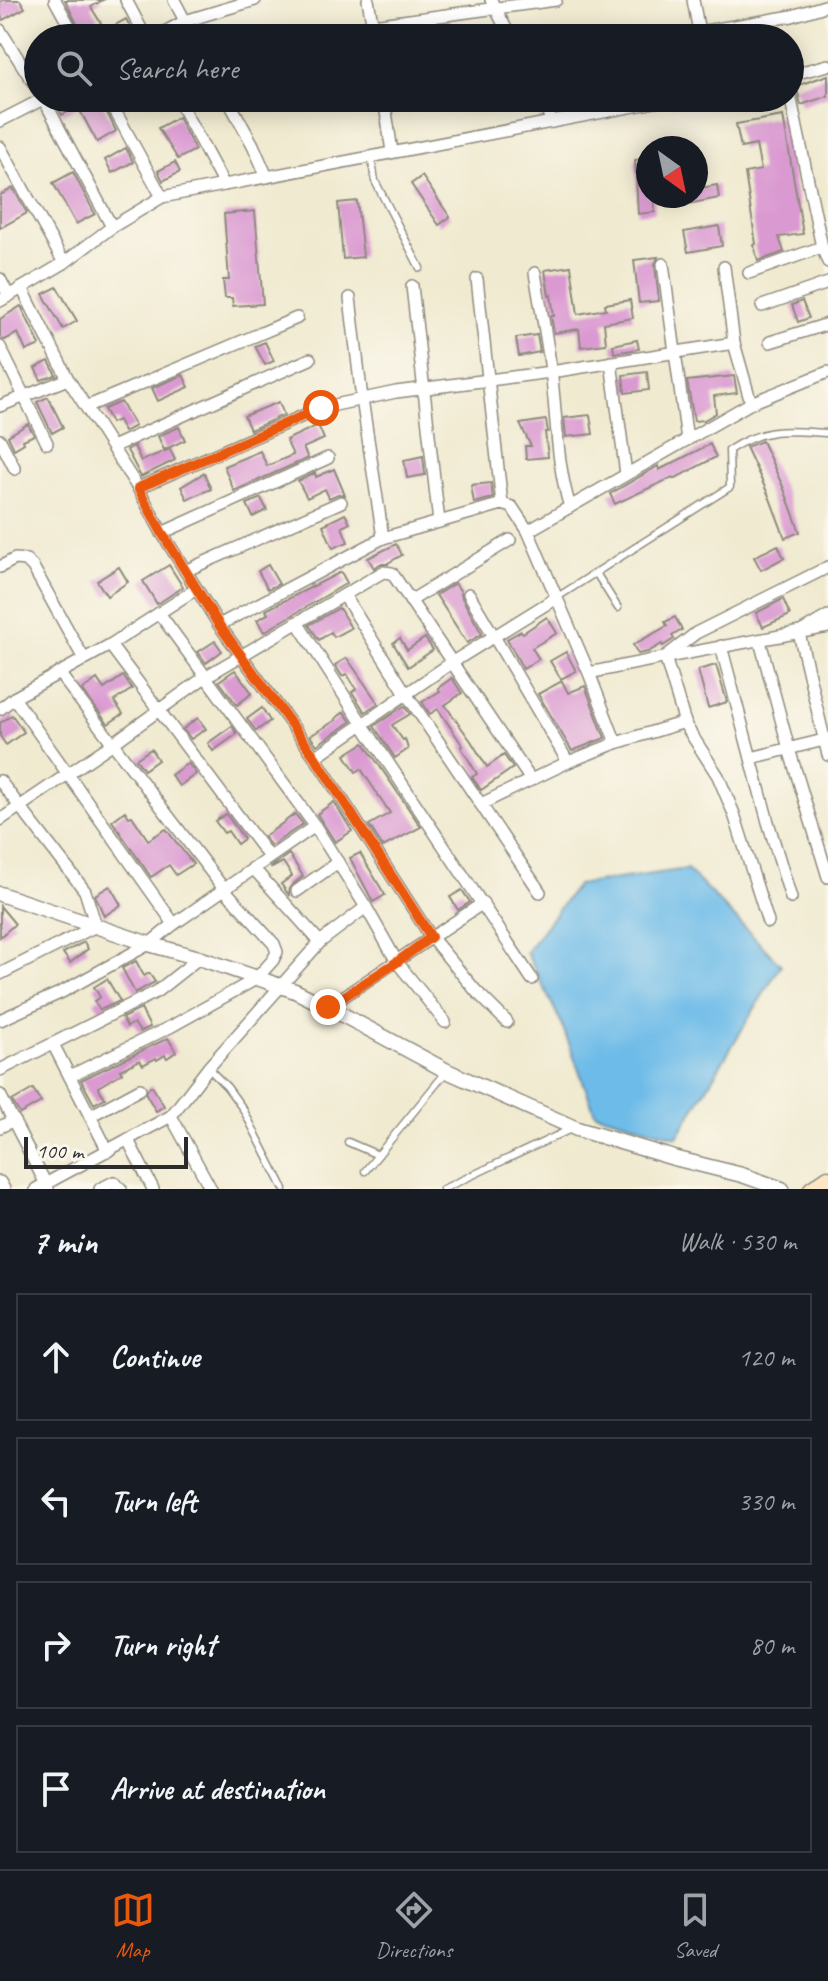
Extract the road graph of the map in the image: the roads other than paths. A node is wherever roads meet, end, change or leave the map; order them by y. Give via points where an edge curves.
1 (55, 0) edge
2 (126, 0) edge
3 (174, 0) edge
4 (255, 0) edge
5 (368, 0) edge
6 (556, 0) edge
7 (693, 0) edge
8 (493, 4) edge
9 (828, 5) edge
10 (185, 21) junction
11 (68, 24) edge
12 (139, 24) edge
13 (180, 24) edge
14 (187, 24) edge
15 (373, 24) edge
16 (379, 24) edge
17 (504, 24) edge
18 (697, 24) edge
19 (753, 24) edge
20 (0, 30) edge
21 (828, 65) edge
22 (24, 68) edge
23 (804, 71) edge
24 (24, 108) edge
25 (51, 112) edge
26 (116, 112) edge
27 (185, 112) edge
28 (235, 112) edge
29 (386, 112) edge
30 (547, 112) edge
31 (604, 112) edge
32 (794, 112) edge
33 (0, 121) edge
34 (552, 122) junction
35 (0, 147) edge
36 (392, 152) junction
37 (371, 156) junction
38 (267, 177) junction
39 (224, 185) junction
40 (162, 197) junction
41 (828, 210) edge
42 (816, 216) junction
43 (112, 227) junction
44 (822, 247) junction
45 (828, 262) edge
46 (64, 263) junction
47 (663, 264) dead end
48 (724, 267) dead end
49 (420, 268) dead end
50 (535, 273) dead end
51 (749, 273) dead end
52 (0, 279) edge
53 (477, 279) dead end
54 (828, 283) edge
55 (412, 286) dead end
56 (22, 288) junction
57 (4, 298) edge
58 (350, 298) dead end
59 (762, 306) dead end
60 (297, 318) dead end
61 (828, 324) edge
62 (770, 342) dead end
63 (734, 343) junction
64 (0, 347) edge
65 (674, 352) junction
66 (310, 359) dead end
67 (611, 362) junction
68 (551, 372) junction
69 (828, 372) edge
70 (68, 379) junction
71 (488, 380) junction
72 (423, 389) junction
73 (24, 397) junction
74 (362, 399) junction
75 (751, 403) junction
76 (0, 406) edge
77 (86, 407) junction
78 (828, 433) edge
79 (0, 440) edge
80 (687, 440) junction
81 (47, 443) dead end
82 (112, 447) junction
83 (328, 458) dead end
84 (15, 469) dead end
85 (626, 474) junction
86 (138, 488) junction
87 (341, 502) dead end
88 (502, 504) junction
89 (570, 507) junction
90 (439, 522) junction
91 (528, 531) junction
92 (162, 533) junction
93 (383, 538) junction
94 (510, 540) dead end
95 (0, 567) edge
96 (828, 567) edge
97 (185, 571) junction
98 (596, 573) junction
99 (196, 589) junction
100 (469, 594) dead end
101 (344, 595) junction
102 (556, 598) junction
103 (410, 601) junction
104 (618, 608) dead end
105 (159, 613) junction
106 (828, 616) edge
107 (297, 622) junction
108 (219, 625) junction
109 (828, 627) edge
110 (799, 633) junction
111 (494, 636) junction
112 (760, 641) junction
113 (110, 645) junction
114 (721, 646) junction
115 (239, 656) junction
116 (665, 657) junction
117 (84, 659) junction
118 (451, 663) junction
119 (59, 673) junction
120 (589, 673) junction
121 (205, 677) junction
122 (407, 695) junction
123 (14, 698) junction
124 (0, 709) edge
125 (160, 709) junction
126 (685, 722) junction
127 (363, 725) junction
128 (826, 740) edge
129 (616, 743) junction
130 (112, 744) junction
131 (789, 749) junction
132 (828, 755) edge
133 (315, 757) junction
134 (751, 758) junction
135 (568, 762) junction
136 (67, 773) junction
137 (531, 780) junction
138 (0, 781) edge
139 (481, 804) junction
140 (20, 807) junction
141 (0, 820) edge
142 (315, 826) junction
143 (269, 857) junction
144 (338, 862) junction
145 (253, 868) junction
146 (828, 877) edge
147 (224, 889) junction
148 (297, 891) dead end
149 (540, 892) dead end
150 (0, 894) edge
151 (791, 898) dead end
152 (483, 903) junction
153 (366, 907) junction
154 (768, 922) dead end
155 (174, 924) junction
156 (96, 926) junction
157 (431, 937) junction
158 (320, 942) junction
159 (149, 944) junction
160 (199, 958) junction
161 (397, 962) junction
162 (0, 974) edge
163 (256, 979) junction
164 (532, 979) dead end
165 (280, 986) junction
166 (328, 1007) junction
167 (0, 1020) edge
168 (445, 1022) dead end
169 (507, 1022) dead end
170 (53, 1044) junction
171 (208, 1068) junction
172 (0, 1070) edge
173 (447, 1071) junction
174 (70, 1076) junction
175 (140, 1089) dead end
176 (0, 1095) edge
177 (90, 1116) junction
178 (171, 1116) junction
179 (14, 1120) junction
180 (0, 1127) edge
181 (574, 1128) junction
182 (128, 1140) junction
183 (348, 1142) dead end
184 (108, 1151) junction
185 (378, 1155) junction
186 (365, 1171) dead end
187 (828, 1178) edge
188 (0, 1182) edge
189 (43, 1187) edge
190 (4, 1189) edge
191 (100, 1189) edge
192 (121, 1189) edge
193 (153, 1189) edge
194 (211, 1189) edge
195 (284, 1189) edge
196 (443, 1189) edge
197 (782, 1189) edge
198 (812, 1189) edge

1 - 11 street
2 - 12 street
3 - 10 street
4 - 10 street
5 - 15 street
6 - 8 street
7 - 18 street
8 - 16 street
8 - 17 street
9 - 19 street
10 - 13 street
10 - 14 street
20 - 22 street
21 - 23 street
24 - 33 street
25 - 43 street
26 - 40 street
27 - 39 street
28 - 38 street
29 - 36 street
30 - 34 street
31 - 34 street
32 - 42 street
34 - 36 street
35 - 46 street
36 - 37 street
37 - 38 street
37 - 49 lane via 375,181
38 - 39 street
39 - 40 street
40 - 43 street
41 - 42 street
42 - 44 street
43 - 46 street
44 - 45 street
44 - 51 street
46 - 56 street
47 - 65 street
48 - 63 street
50 - 68 street
52 - 57 street
53 - 71 street
54 - 59 street
55 - 72 street
56 - 57 street
56 - 70 street
58 - 74 street
60 - 77 street
61 - 62 street
63 - 65 street
63 - 75 street
64 - 73 street
65 - 67 street
65 - 80 street
66 - 82 street
67 - 68 street
67 - 85 street
68 - 71 street
68 - 89 street
69 - 75 street
70 - 73 street
70 - 77 street
71 - 72 street
71 - 88 street
72 - 74 street
72 - 90 street
73 - 76 street
73 - 81 street
74 - 86 street via 321,408
74 - 93 street
75 - 80 street
77 - 82 street
78 - 98 lane via 777,430 746,439 729,450 730,487
79 - 84 street
80 - 85 street
82 - 86 street
83 - 92 street
85 - 89 street
86 - 92 street
87 - 97 street
88 - 90 street
88 - 91 street via 518,513
89 - 91 street
90 - 93 street
91 - 102 street
92 - 97 street
93 - 108 street
94 - 103 street
95 - 117 street via 15,559 33,567
96 - 116 street via 696,633
97 - 99 street
98 - 102 lane
98 - 104 lane
99 - 105 street
99 - 108 street
100 - 111 street
101 - 103 street via 388,572
101 - 107 street
101 - 122 street
102 - 111 street
102 - 120 street
103 - 118 street
105 - 113 street
105 - 121 street
106 - 110 street
107 - 115 street
107 - 127 street
108 - 115 street
109 - 110 street
110 - 112 street
110 - 128 street
111 - 118 street
111 - 135 street
112 - 114 street
112 - 131 street
113 - 117 street
113 - 125 street
114 - 116 street
114 - 134 street
115 - 121 street
115 - 133 street
116 - 120 street
116 - 126 street
117 - 119 street
118 - 122 street
118 - 137 street
119 - 123 street
119 - 130 street
120 - 129 street
121 - 125 street
121 - 142 street
122 - 127 street
122 - 139 street
123 - 124 street
123 - 136 street
125 - 130 street
125 - 143 street
126 - 129 street
126 - 154 street via 734,814
127 - 133 street
127 - 152 street
128 - 131 street
128 - 132 street
129 - 135 street
130 - 136 street
130 - 147 street
131 - 134 street
131 - 146 street
133 - 157 street
134 - 151 street
135 - 137 street
136 - 140 street
136 - 155 street
137 - 139 street
138 - 140 street
139 - 149 street
140 - 141 street
140 - 156 street via 85,891
142 - 143 street
142 - 144 street
143 - 145 street
144 - 148 street
144 - 153 street
145 - 147 street
145 - 158 street
147 - 155 street
147 - 163 street via 277,952
150 - 156 street
152 - 157 street
152 - 164 street
153 - 158 street
153 - 161 street
155 - 159 street
156 - 159 street
156 - 162 street
157 - 161 street
157 - 169 street
158 - 165 street
159 - 160 street
159 - 167 street
160 - 163 street
160 - 170 street via 156,992
161 - 166 street
161 - 168 street
163 - 165 street
163 - 174 street
165 - 166 street
165 - 171 street
166 - 173 street
170 - 172 street
170 - 174 street
171 - 178 street
171 - 195 lane via 243,1109
173 - 181 street
173 - 185 lane
174 - 177 street
175 - 177 street
176 - 179 street
177 - 184 street
178 - 182 street
178 - 194 street
179 - 180 street
179 - 189 street
181 - 196 lane
181 - 197 street
182 - 184 street
182 - 193 street
183 - 185 lane
184 - 189 street
185 - 186 lane
187 - 198 main road
188 - 190 street
191 - 192 street via 114,1182

